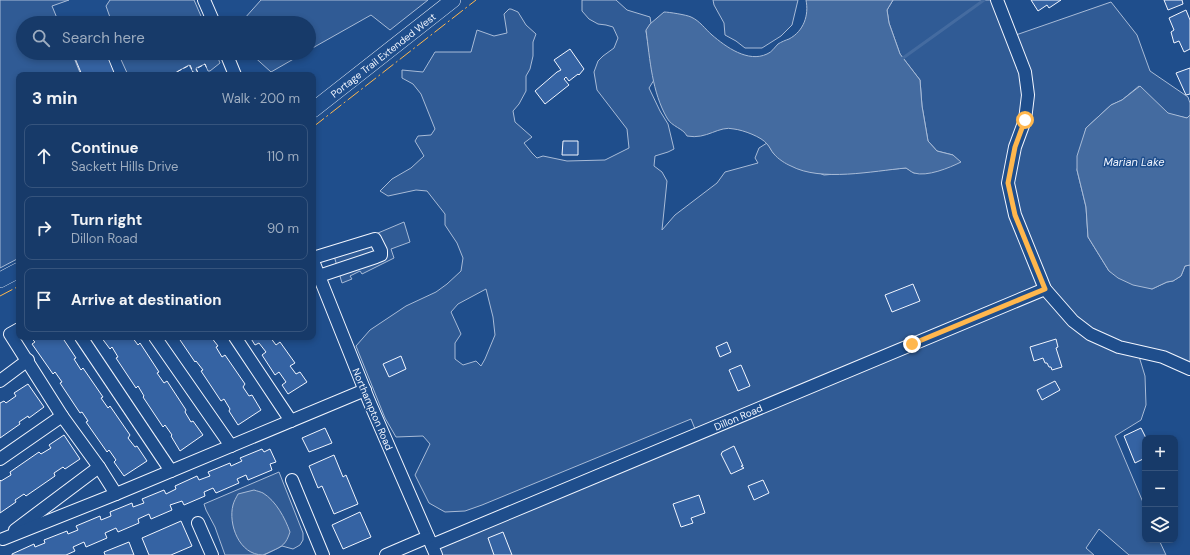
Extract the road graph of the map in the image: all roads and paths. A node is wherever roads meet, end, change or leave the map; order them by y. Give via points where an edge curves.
1 (204, 0) edge
2 (453, 0) edge
3 (997, 0) edge
4 (211, 16) edge
5 (229, 60) edge
6 (234, 72) edge
7 (316, 108) edge
8 (316, 257) edge
9 (316, 269) edge
10 (16, 272) edge
11 (319, 276) junction
12 (0, 280) edge
13 (1045, 289) junction
14 (16, 331) edge
15 (83, 340) edge
16 (157, 340) edge
17 (237, 340) edge
18 (28, 360) junction
19 (1190, 369) edge
20 (0, 381) edge
21 (365, 390) junction
22 (62, 416) junction
23 (291, 421) junction
24 (231, 446) junction
25 (0, 459) edge
26 (99, 466) junction
27 (170, 471) junction
28 (292, 480) dead end
29 (116, 494) junction
30 (198, 522) dead end
31 (432, 546) edge
32 (212, 555) edge
33 (323, 555) edge
34 (386, 555) edge

1 - 4 street
2 - 7 main road, Portage Trail Extended West
3 - 13 street via 1025,72 1028,95 1025,120 1015,147 1008,183 1015,215
5 - 6 street
8 - 11 street via 375,239 381,251 381,255 376,258
9 - 11 street, Northampton Road
10 - 12 main road
11 - 21 street, Northampton Road
13 - 19 street via 1073,321 1090,334 1119,347 1163,357
13 - 31 street, Dillon Road
14 - 18 street via 10,334
15 - 27 street
16 - 24 street
17 - 23 street
18 - 20 street
18 - 22 street
21 - 23 street
21 - 31 street, Northampton Road
22 - 25 street
22 - 26 street
23 - 24 street
24 - 27 street
26 - 29 street
26 - 29 street via 3,539
27 - 29 street
28 - 33 street
30 - 32 street
31 - 34 street, Dillon Road

